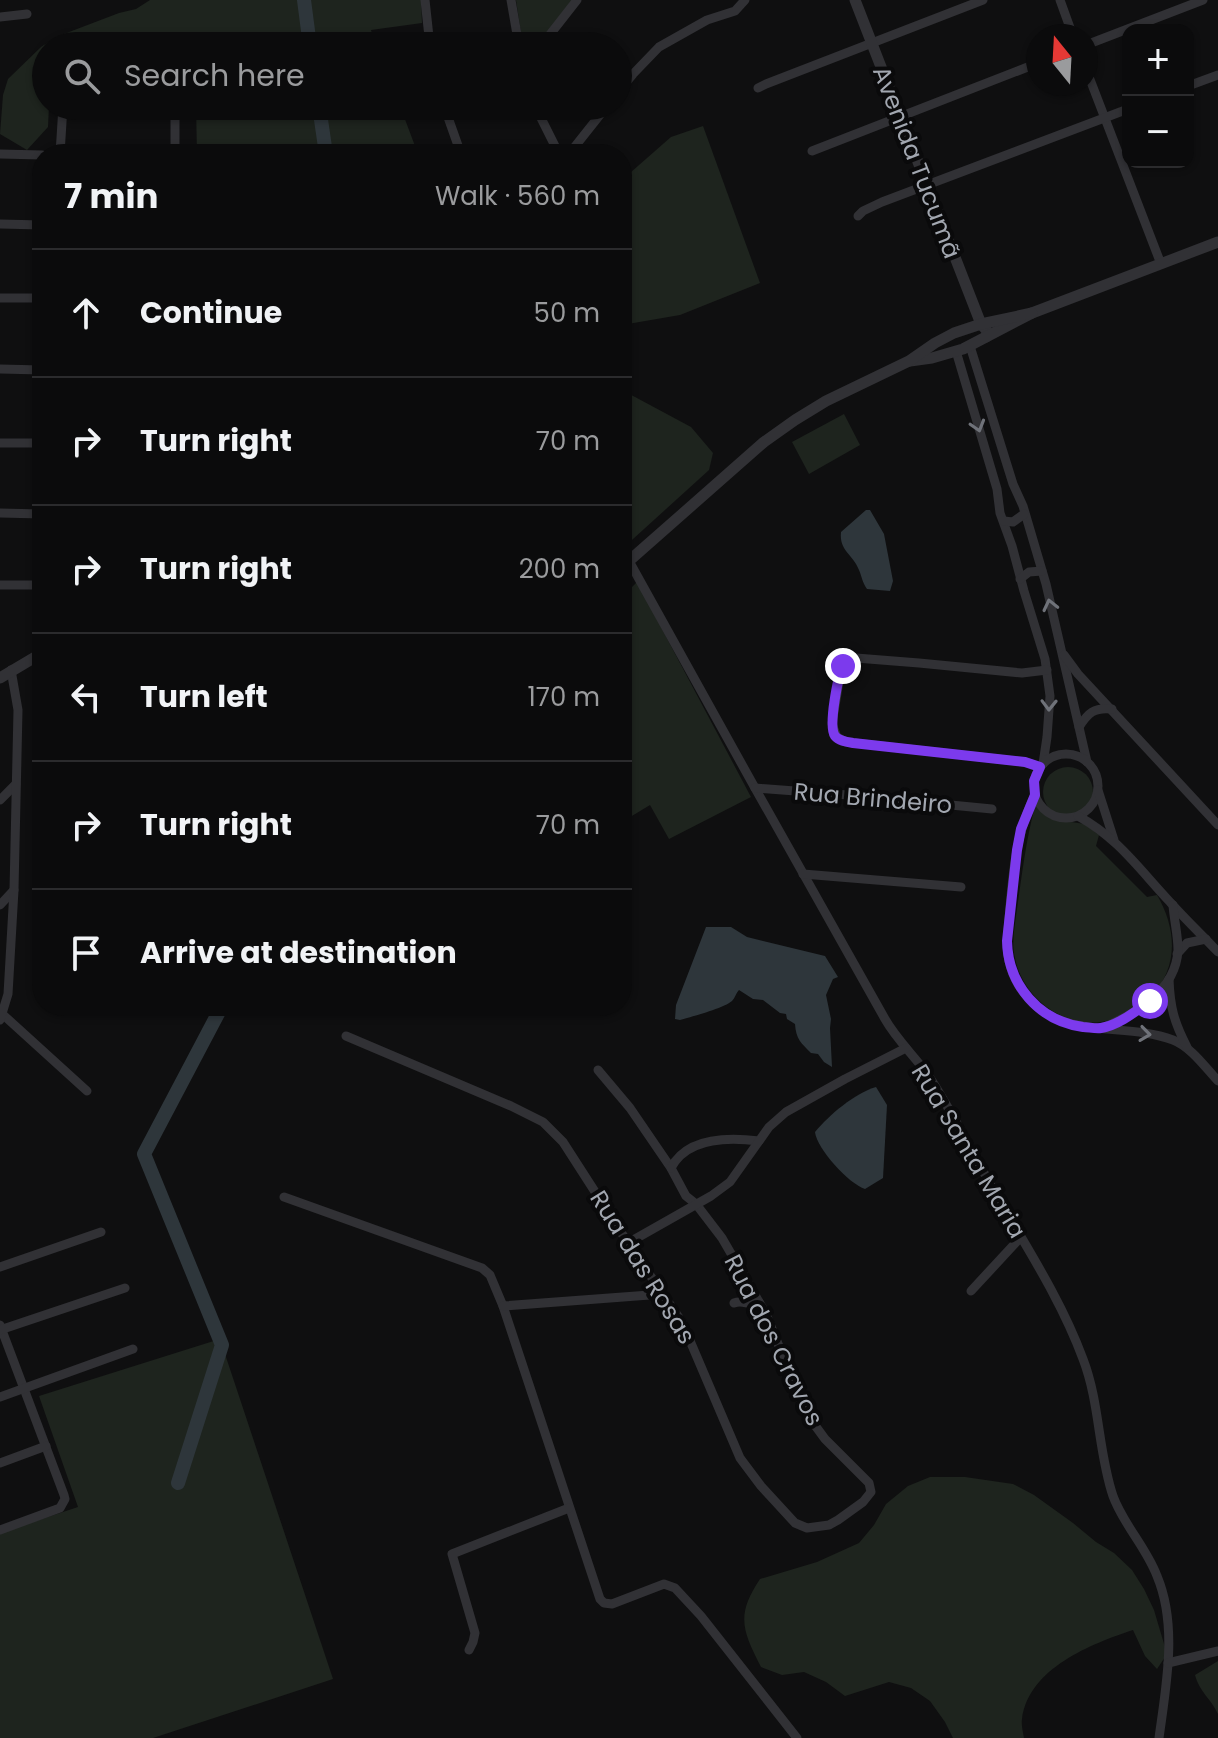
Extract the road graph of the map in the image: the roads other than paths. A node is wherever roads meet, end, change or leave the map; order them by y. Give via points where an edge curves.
1 (425, 0) edge
2 (511, 0) edge
3 (577, 0) edge
4 (745, 0) edge
5 (855, 0) edge
6 (983, 0) edge
7 (1060, 0) edge
8 (1203, 0) edge
9 (27, 14) dead end
10 (0, 17) edge
11 (1069, 24) edge
12 (428, 32) edge
13 (517, 32) edge
14 (552, 32) edge
15 (1098, 40) edge
16 (871, 44) junction
17 (1026, 68) edge
18 (632, 75) edge
19 (1218, 75) edge
20 (1194, 84) edge
21 (758, 88) dead end
22 (1096, 96) edge
23 (1122, 111) edge
24 (900, 116) junction
25 (1105, 118) junction
26 (62, 120) edge
27 (175, 120) edge
28 (449, 120) edge
29 (542, 120) edge
30 (596, 120) edge
31 (61, 144) edge
32 (175, 144) edge
33 (457, 144) edge
34 (554, 144) edge
35 (577, 144) edge
36 (812, 151) dead end
37 (0, 154) edge
38 (32, 155) edge
39 (926, 187) junction
40 (858, 216) dead end
41 (0, 224) edge
42 (32, 225) edge
43 (1218, 242) edge
44 (1161, 264) junction
45 (0, 298) edge
46 (32, 298) edge
47 (1032, 313) junction
48 (981, 324) junction
49 (986, 337) junction
50 (944, 338) junction
51 (970, 346) junction
52 (952, 353) junction
53 (909, 361) junction
54 (0, 369) edge
55 (32, 370) edge
56 (0, 443) edge
57 (32, 443) edge
58 (0, 513) edge
59 (32, 514) edge
60 (1024, 514) junction
61 (1004, 521) junction
62 (632, 559) edge
63 (1042, 571) junction
64 (632, 574) edge
65 (1020, 579) junction
66 (0, 585) edge
67 (32, 585) edge
68 (1062, 653) junction
69 (32, 658) edge
70 (11, 670) junction
71 (1047, 670) junction
72 (0, 678) edge
73 (1112, 709) junction
74 (1079, 727) junction
75 (1087, 762) junction
76 (1041, 766) junction
77 (16, 784) junction
78 (755, 788) junction
79 (1098, 789) junction
80 (1035, 795) junction
81 (0, 800) edge
82 (992, 809) dead end
83 (1078, 816) junction
84 (1218, 825) edge
85 (1114, 840) junction
86 (803, 874) junction
87 (961, 887) dead end
88 (14, 890) junction
89 (0, 905) edge
90 (1173, 905) junction
91 (1206, 939) junction
92 (1218, 952) edge
93 (1177, 954) junction
94 (1169, 979) junction
95 (1, 1015) edge
96 (1102, 1028) junction
97 (346, 1036) dead end
98 (1187, 1047) junction
99 (906, 1048) junction
100 (598, 1070) dead end
101 (1218, 1081) edge
102 (87, 1091) dead end
103 (759, 1141) junction
104 (671, 1168) junction
105 (284, 1197) dead end
106 (696, 1204) junction
107 (101, 1232) dead end
108 (1021, 1237) junction
109 (628, 1243) junction
110 (0, 1267) edge
111 (125, 1288) dead end
112 (971, 1291) dead end
113 (663, 1294) junction
114 (759, 1302) junction
115 (734, 1303) dead end
116 (503, 1306) junction
117 (1, 1328) edge
118 (133, 1349) dead end
119 (24, 1389) junction
120 (0, 1397) edge
121 (46, 1446) junction
122 (0, 1463) edge
123 (871, 1488) joint
124 (569, 1508) junction
125 (0, 1530) edge
126 (469, 1650) dead end
127 (1218, 1651) edge
128 (1168, 1663) junction
129 (797, 1738) edge
130 (1159, 1738) edge

1 - 12 street
2 - 13 street
3 - 14 street
4 - 18 street via 735,11 659,47
5 - 16 street, Avenida Tucumã
6 - 16 street
7 - 11 street
8 - 15 street
9 - 10 street
16 - 21 street
16 - 24 street, Avenida Tucumã
17 - 24 street
19 - 20 street
22 - 25 street
23 - 25 street
24 - 36 street
24 - 39 street, Avenida Tucumã
25 - 39 street
25 - 44 street
26 - 31 street
27 - 32 street
28 - 33 street
29 - 34 street
30 - 35 street
37 - 38 street
39 - 40 street
39 - 48 street, Avenida Tucumã
41 - 42 street
43 - 44 street
44 - 47 street
45 - 46 street
47 - 48 street
47 - 49 street
48 - 49 street, Avenida Tucumã
48 - 50 street
49 - 51 street
50 - 52 street via 941,349
50 - 53 street
51 - 52 street
51 - 60 street
52 - 53 street
52 -> 61 street
53 - 62 street via 826,401 764,442
54 - 55 street
56 - 57 street
58 - 59 street
60 - 61 street
60 - 63 street
61 - 65 street
63 - 65 street
68 -> 63 street
64 - 78 street, Rua Santa Maria
65 - 71 street
66 - 67 street
68 - 73 street
68 - 74 street
69 - 70 street
70 - 72 street
70 - 77 street via 18,710
71 -> 76 street via 1050,696
71 - 76 street via 1022,673 856,658 841,669 832,724 834,734 846,742
73 - 74 street via 1091,711
73 - 84 street
74 - 75 street
75 - 76 street via 1068,754
75 - 79 street
76 - 80 street
77 - 81 street
77 - 88 street
78 - 82 street, Rua Brindeiro
78 - 86 street, Rua Santa Maria
79 - 83 street via 1092,805
79 - 85 street
80 - 83 street via 1055,816
80 - 96 street via 1017,850 1009,961 1022,990 1042,1011 1065,1023
83 - 85 street
85 - 90 street
86 - 87 street
86 - 99 street, Rua Santa Maria
88 - 89 street
88 - 95 street via 8,994
90 - 91 street
90 - 93 street
91 - 92 street
91 - 93 street via 1187,943
93 - 94 street
94 - 96 street via 1135,1013
94 - 98 street via 1172,1016
95 - 102 street
96 -> 98 street via 1164,1037
97 - 109 street, Rua das Rosas via 551,1128
98 - 101 street
99 - 103 street via 795,1106
99 - 108 street, Rua Santa Maria via 934,1084
100 - 104 street, Rua dos Cravos
103 - 104 street via 696,1145
103 - 106 street via 730,1182
104 - 106 street, Rua dos Cravos
105 - 116 street via 482,1268
106 - 109 street
106 - 114 street, Rua dos Cravos
107 - 110 street
108 - 112 street
108 - 128 street, Rua Santa Maria via 1085,1362 1107,1478 1158,1578
109 - 113 street, Rua das Rosas
111 - 117 street
113 - 116 street
113 - 123 street, Rua das Rosas via 690,1337 740,1458 785,1514 803,1527 829,1525 863,1502
114 - 115 street
114 - 123 street, Rua dos Cravos via 803,1406 825,1439
116 - 124 street
117 - 119 street
118 - 119 street
119 - 120 street
119 - 121 street
121 - 122 street
121 - 125 street via 65,1499 60,1508
124 - 126 street via 452,1554 475,1633
124 - 129 street via 602,1601 617,1602 664,1584 675,1588
127 - 128 street
128 - 130 street, Rua Santa Maria

